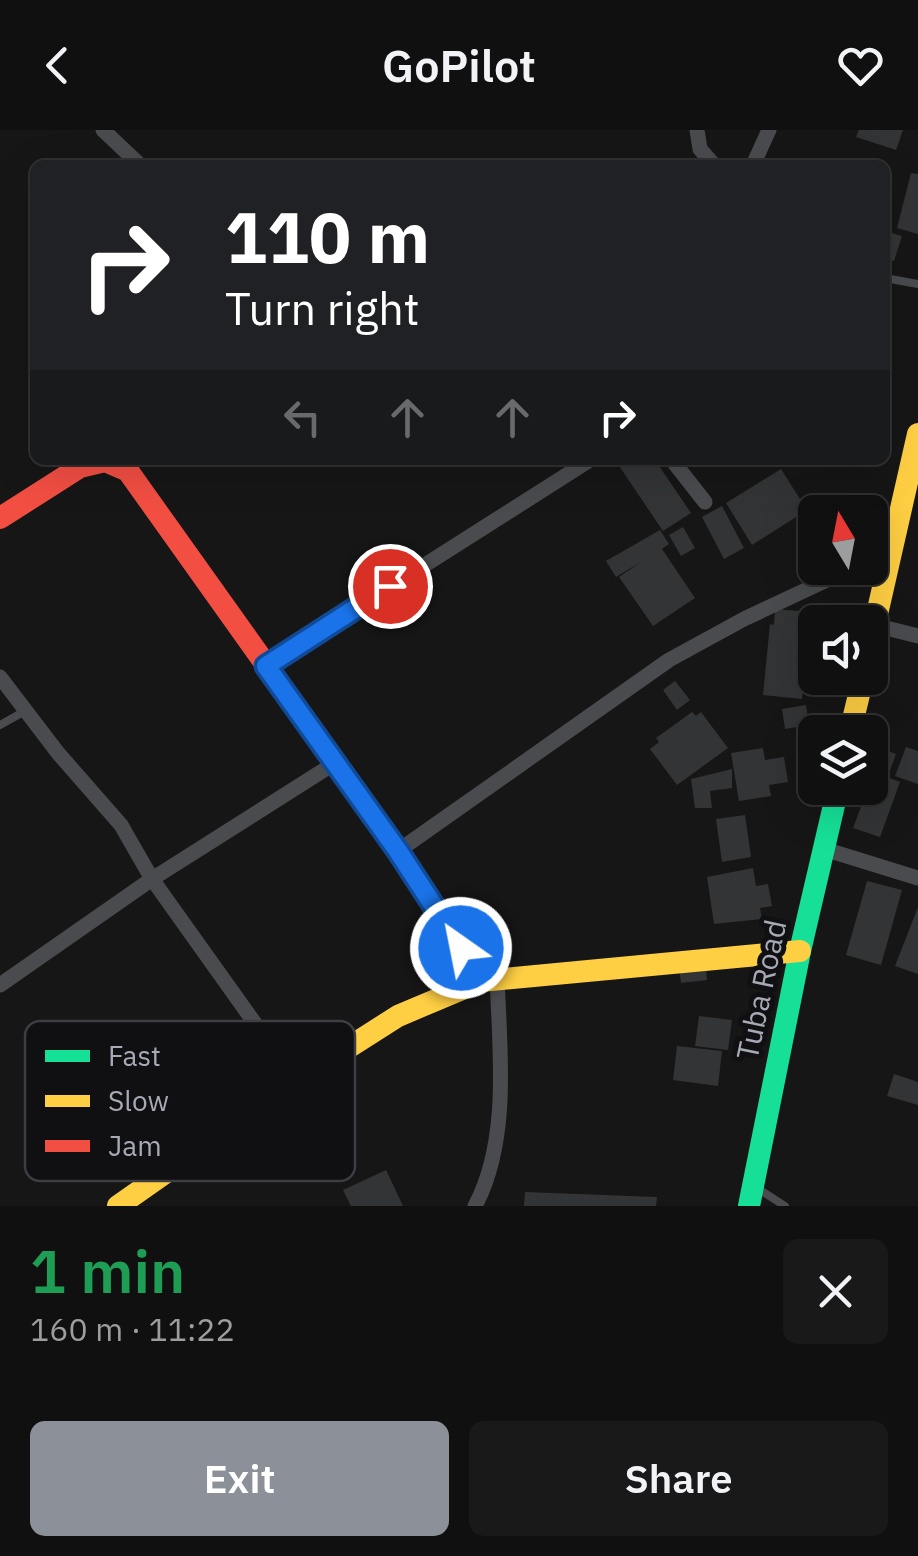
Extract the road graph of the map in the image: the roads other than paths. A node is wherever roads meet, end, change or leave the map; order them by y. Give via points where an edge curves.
1 (103, 130) edge
2 (697, 130) edge
3 (768, 130) edge
4 (135, 160) edge
5 (710, 160) edge
6 (756, 160) edge
7 (890, 279) edge
8 (918, 284) edge
9 (918, 434) edge
10 (86, 465) edge
11 (113, 465) edge
12 (582, 465) edge
13 (676, 465) edge
14 (705, 502) dead end
15 (0, 518) edge
16 (889, 565) junction
17 (879, 605) edge
18 (888, 635) edge
19 (918, 636) edge
20 (266, 666) junction
21 (0, 678) edge
22 (26, 710) junction
23 (0, 725) edge
24 (336, 763) junction
25 (834, 805) edge
26 (824, 849) junction
27 (398, 851) junction
28 (918, 878) edge
29 (152, 879) junction
30 (800, 950) junction
31 (489, 980) junction
32 (0, 985) edge
33 (253, 1021) edge
34 (355, 1043) edge
35 (154, 1181) edge
36 (751, 1196) edge
37 (118, 1206) edge
38 (476, 1206) edge
39 (786, 1206) edge

1 - 4 street
2 - 5 street
3 - 6 street
7 - 8 lane
9 - 16 street
10 - 15 street
11 - 20 street via 128,471
12 - 20 street
13 - 14 street
16 - 17 street
16 - 27 street via 844,572 669,660
18 - 19 street
20 - 24 street
21 - 22 street
22 - 23 lane
22 - 29 street via 121,825
24 - 27 street
24 - 29 street
25 - 26 street, Tuba Road
26 - 28 street
26 - 30 street, Tuba Road
27 - 31 street
29 - 32 street
29 - 33 street
30 - 31 street
30 - 36 street, Tuba Road
31 - 34 street via 398,1016
31 - 38 street via 502,1084 488,1182
35 - 37 street
36 - 39 lane

